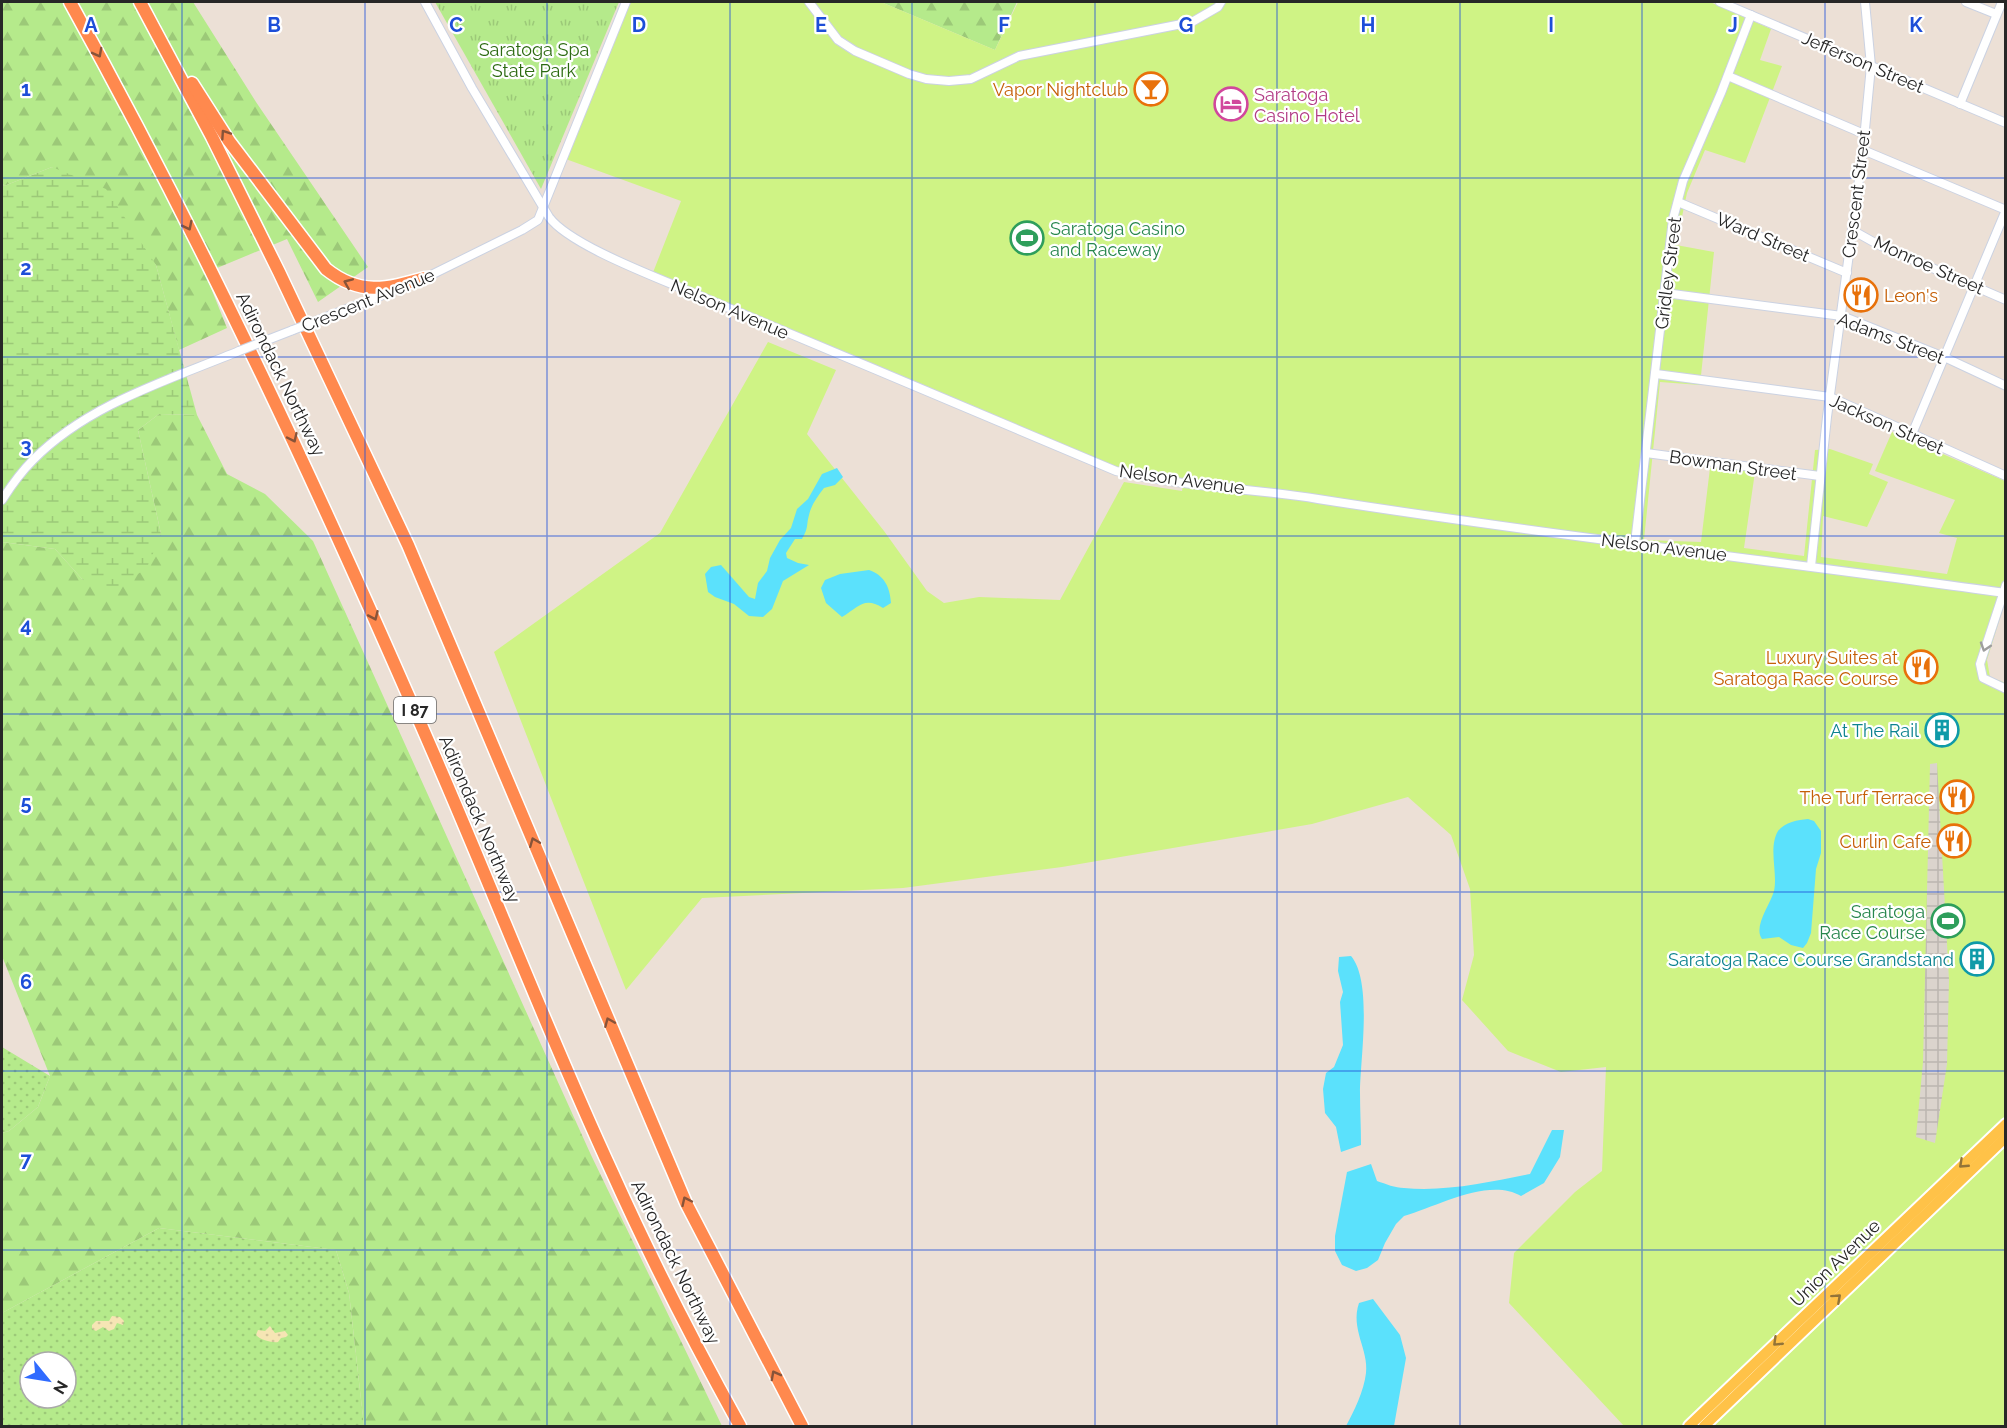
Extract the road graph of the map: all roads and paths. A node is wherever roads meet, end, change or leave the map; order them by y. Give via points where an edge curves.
1 (70, 2) edge
2 (140, 2) edge
3 (425, 2) edge
4 (626, 2) edge
5 (809, 2) edge
6 (1221, 2) edge
7 (1720, 2) edge
8 (1865, 2) edge
9 (1966, 2) edge
10 (2002, 2) edge
11 (1996, 14) junction
12 (1751, 15) junction
13 (149, 19) junction
14 (1871, 66) junction
15 (1728, 76) junction
16 (1960, 104) junction
17 (2006, 123) edge
18 (1864, 134) junction
19 (1863, 150) junction
20 (1678, 202) junction
21 (544, 207) junction
22 (2006, 210) edge
23 (1852, 230) junction
24 (1847, 273) junction
25 (425, 278) junction
26 (1974, 285) junction
27 (1665, 293) junction
28 (2006, 300) edge
29 (1842, 316) junction
30 (1944, 357) junction
31 (1656, 374) junction
32 (2006, 386) edge
33 (1830, 397) junction
34 (1912, 434) junction
35 (1646, 453) junction
36 (1820, 476) junction
37 (2006, 476) edge
38 (2, 500) edge
39 (1635, 543) junction
40 (1811, 566) junction
41 (2004, 590) edge
42 (2006, 688) edge
43 (2006, 1124) edge
44 (2006, 1137) edge
45 (740, 1426) edge
46 (802, 1426) edge
47 (1689, 1426) edge
48 (1704, 1426) edge

1 -> 45 highway, Adirondack Northway / I 87 via 269,386 390,654 611,1172
2 - 13 highway, Adirondack Northway
3 - 21 street, Nelson Avenue
4 - 21 street, Crescent Avenue
5 - 6 street via 838,40 855,51 909,74 949,81 971,79 1019,56 1192,22
7 - 12 street, Jefferson Street
8 - 14 street, Crescent Street
9 - 11 street
10 - 11 street
11 - 16 street
12 - 14 street, Jefferson Street
12 - 15 street, Gridley Street
25 -> 13 highway via 365,289 344,282 326,269 229,141
46 -> 13 highway, Adirondack Northway via 686,1203 403,534 279,272
14 - 16 street, Jefferson Street
14 - 18 street, Crescent Street
15 - 18 street
15 - 20 street, Gridley Street via 1683,181
16 - 17 street, Jefferson Street
18 - 19 street, Crescent Street
19 - 22 street
19 - 23 street, Crescent Street
20 - 24 street, Ward Street
20 - 27 street, Gridley Street
21 - 25 street, Crescent Avenue via 538,220 522,231
21 - 39 street, Nelson Avenue via 562,231 611,257 1116,471
22 - 26 street
23 - 24 street, Crescent Street
23 - 26 street, Monroe Street
24 - 29 street, Crescent Street
25 - 38 street, Crescent Avenue, bridge via 239,351 89,416 33,459
26 - 28 street, Monroe Street
26 - 30 street
27 - 29 street, Adams Street
27 - 31 street, Gridley Street
29 - 30 street, Adams Street
29 - 33 street, Crescent Street
30 - 32 street, Adams Street
30 - 34 street
31 - 33 street, Jackson Street
31 - 35 street, Gridley Street
33 - 34 street, Jackson Street
33 - 36 street, Crescent Street
34 - 37 street, Jackson Street
35 - 36 street, Bowman Street
35 - 39 street, Gridley Street
36 - 40 street, Crescent Street
39 - 40 street, Nelson Avenue
40 - 41 street, Nelson Avenue
41 -> 42 street via 1980,664 1983,678
43 -> 47 main road, Union Avenue
48 -> 44 main road, Union Avenue

